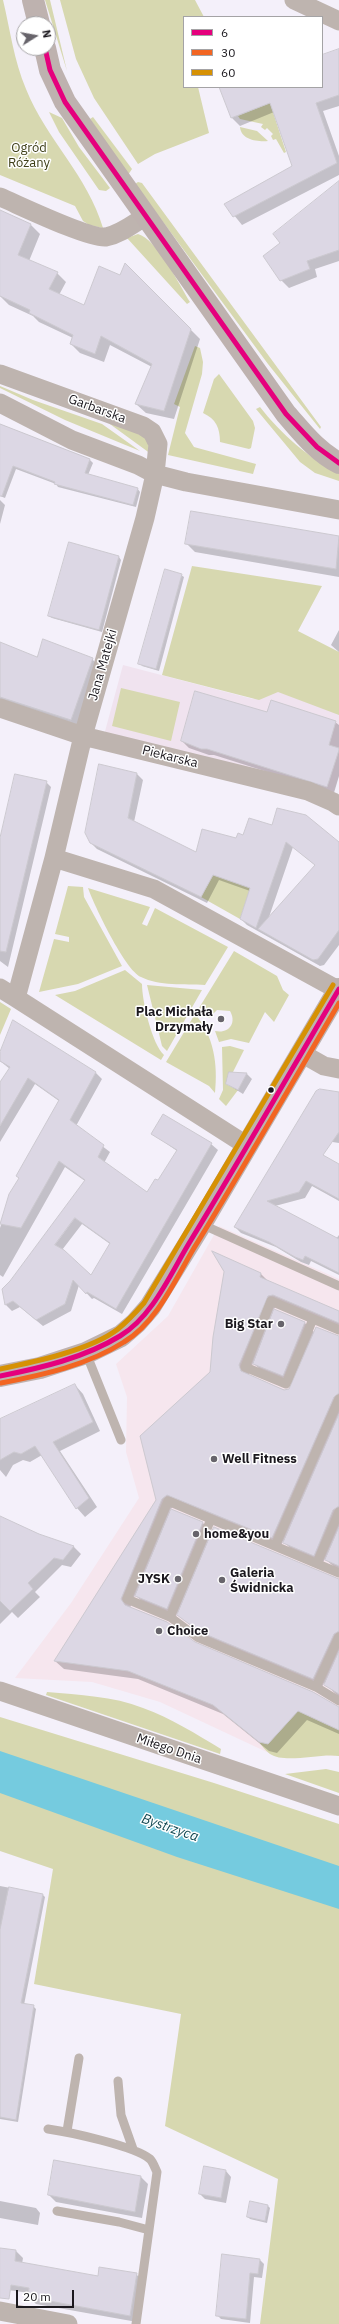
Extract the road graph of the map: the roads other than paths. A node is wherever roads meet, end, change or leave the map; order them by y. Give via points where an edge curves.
1 (33, 0) edge
2 (294, 0) edge
3 (37, 16) edge
4 (339, 21) edge
5 (46, 56) edge
6 (0, 197) edge
7 (146, 216) junction
8 (0, 374) edge
9 (0, 403) edge
10 (339, 463) edge
11 (155, 474) junction
12 (339, 510) edge
13 (0, 708) edge
14 (83, 736) junction
15 (339, 806) edge
16 (54, 858) junction
17 (0, 988) edge
18 (339, 989) edge
19 (16, 998) junction
20 (301, 1053) junction
21 (339, 1069) edge
22 (246, 1145) junction
23 (201, 1224) junction
24 (339, 1286) edge
25 (313, 1318) junction
26 (339, 1330) edge
27 (86, 1353) junction
28 (0, 1376) edge
29 (339, 1399) edge
30 (122, 1440) dead end
31 (339, 1512) edge
32 (211, 1519) junction
33 (335, 1531) edge
34 (275, 1546) junction
35 (317, 1563) junction
36 (339, 1573) edge
37 (170, 1617) junction
38 (338, 1643) edge
39 (316, 1687) junction
40 (0, 1691) edge
41 (339, 1700) edge
42 (339, 1806) edge
43 (79, 2058) dead end
44 (118, 2081) dead end
45 (48, 2129) dead end
46 (66, 2131) junction
47 (133, 2149) junction
48 (57, 2211) dead end
49 (149, 2230) junction
50 (0, 2311) edge
51 (68, 2324) edge
52 (136, 2324) edge

1 - 3 main road
2 - 4 street
5 - 7 main road via 65,102
6 - 7 street via 67,226 103,237 117,234
7 - 10 main road via 286,414 312,444
8 - 11 street, Garbarska via 143,426 152,432 158,444
9 - 11 street via 72,440
11 - 12 street
11 - 14 street, Jana Matejki via 145,518
13 - 14 street, Piekarska
14 - 15 street, Piekarska via 308,791
14 - 16 street, Jana Matejki
16 - 18 street via 154,889
16 - 19 street
17 - 19 street
18 - 20 main road
19 - 22 street
20 - 21 street via 324,1066
20 - 22 main road
22 - 23 main road
23 - 24 lane
23 - 27 main road via 150,1307 136,1323 121,1336
25 - 25 lane via 286,1384 245,1366 271,1301
25 - 26 lane
27 - 28 main road via 40,1368
27 - 30 lane
29 - 34 lane
31 - 33 lane
32 - 34 lane
32 - 37 lane
32 - 37 lane via 168,1501 132,1585 127,1599
33 - 35 lane
34 - 35 lane
35 - 36 lane
37 - 39 lane via 197,1637
38 - 39 lane
39 - 41 lane
40 - 42 street, Miłego Dnia
43 - 46 lane
44 - 47 lane via 121,2115
45 - 46 lane
46 - 47 lane
47 - 49 lane via 150,2159 157,2172
48 - 49 lane
49 - 52 lane
50 - 51 street

